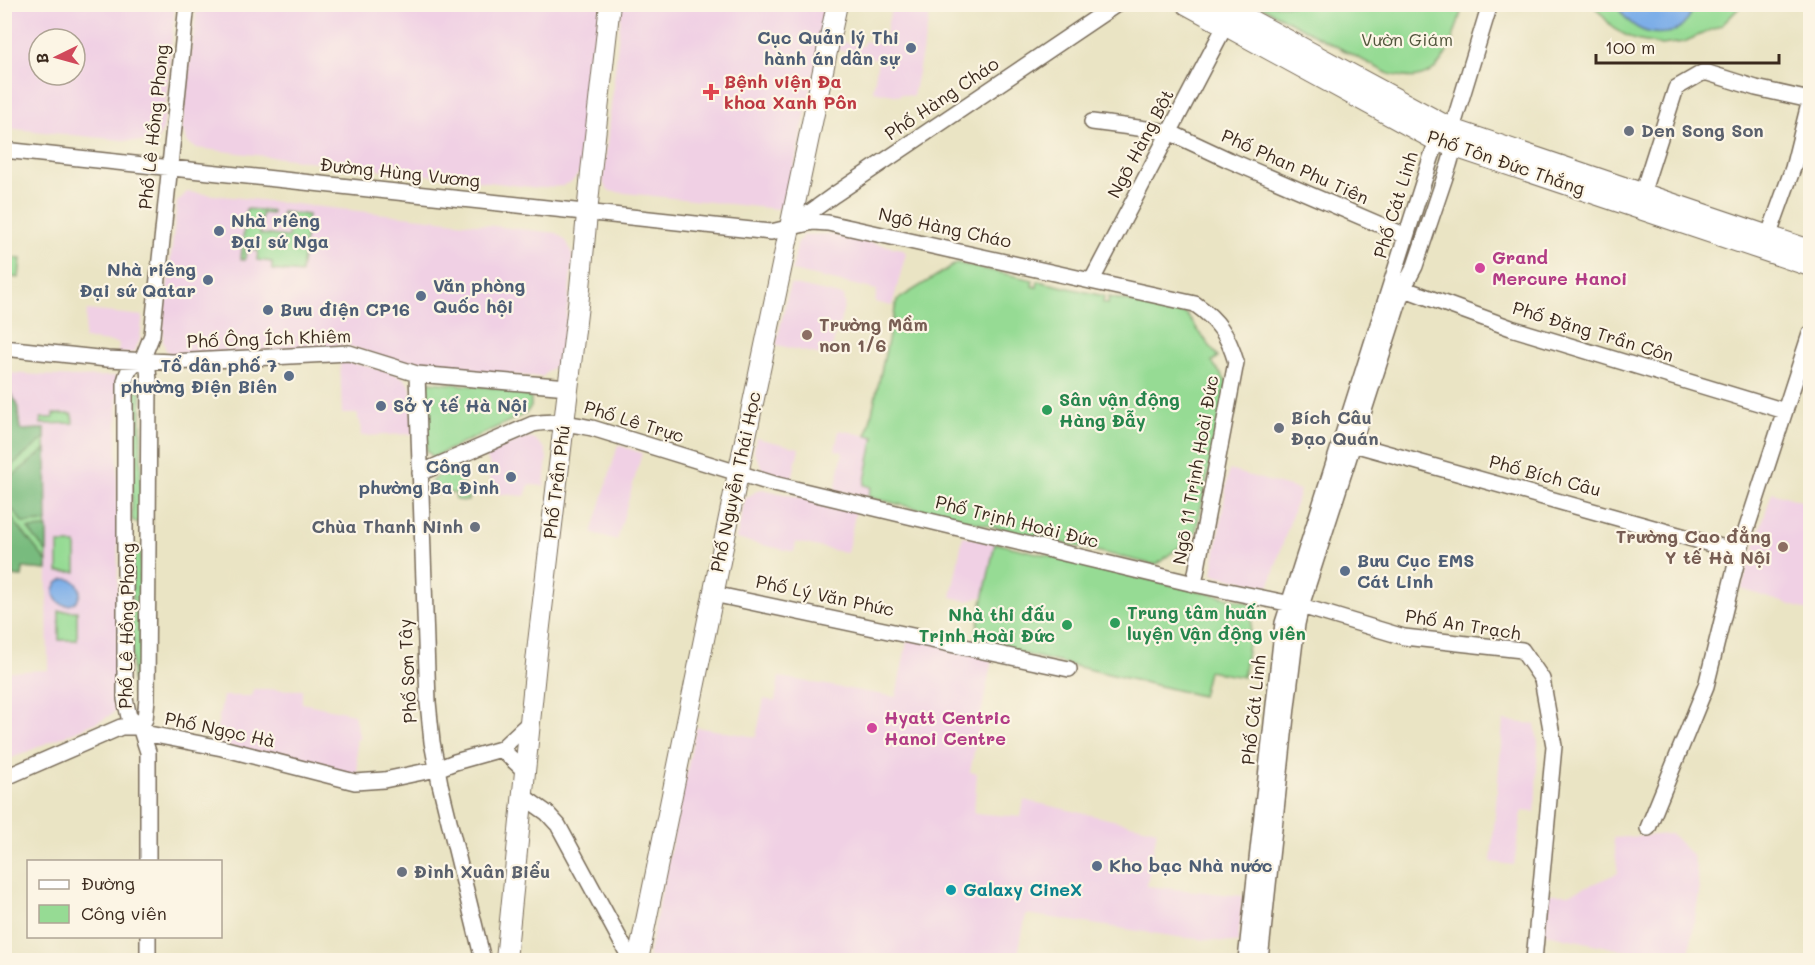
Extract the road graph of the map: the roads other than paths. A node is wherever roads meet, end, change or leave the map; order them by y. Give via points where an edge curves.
1 (187, 4) edge
2 (610, 4) edge
3 (837, 4) edge
4 (1118, 4) edge
5 (1186, 4) edge
6 (1221, 4) edge
7 (1490, 4) edge
8 (1225, 26) junction
9 (1810, 100) edge
10 (1092, 122) dead end
11 (1169, 132) junction
12 (1447, 139) junction
13 (4, 150) edge
14 (169, 168) junction
15 (1642, 194) junction
16 (587, 213) junction
17 (1686, 217) junction
18 (790, 227) junction
19 (1407, 236) junction
20 (1768, 237) junction
21 (1810, 250) edge
22 (1810, 266) edge
23 (1092, 280) junction
24 (1397, 287) junction
25 (1810, 334) edge
26 (4, 348) edge
27 (142, 360) junction
28 (417, 375) junction
29 (568, 387) junction
30 (1785, 411) junction
31 (564, 422) junction
32 (1347, 442) junction
33 (420, 472) junction
34 (738, 474) junction
35 (125, 534) junction
36 (148, 534) junction
37 (1739, 552) junction
38 (1194, 584) junction
39 (713, 594) junction
40 (1295, 605) junction
41 (1069, 669) dead end
42 (530, 722) junction
43 (140, 727) junction
44 (501, 749) junction
45 (437, 769) junction
46 (525, 771) junction
47 (4, 778) edge
48 (523, 796) junction
49 (1648, 828) dead end
50 (148, 860) edge
51 (148, 938) edge
52 (148, 960) edge
53 (483, 960) edge
54 (506, 960) edge
55 (631, 960) edge
56 (638, 960) edge
57 (1246, 960) edge
58 (1260, 960) edge
59 (1534, 960) edge

1 - 14 street, Phố Lê Hồng Phong
2 - 16 main road, Phố Trần Phú
3 - 18 main road, Phố Nguyễn Thái Học
4 - 18 street, Phố Hàng Cháo
5 - 8 main road, Phố Tôn Đức Thắng
6 - 12 main road, Phố Tôn Đức Thắng
7 - 12 street
8 - 11 street, Ngõ Hàng Bột
8 - 12 main road, Phố Tôn Đức Thắng
9 - 15 street via 1702,73 1676,88
9 - 20 street via 1793,168
10 - 11 street, Phố Phan Phu Tiên
11 - 19 street, Phố Phan Phu Tiên
11 - 23 street, Ngõ Hàng Bột
12 - 15 main road, Phố Tôn Đức Thắng
12 - 17 main road, Phố Tôn Đức Thắng
12 - 19 street, Phố Cát Linh
12 - 24 street, Phố Cát Linh via 1415,266
13 - 14 street, Đường Hùng Vương
14 - 16 street, Đường Hùng Vương
14 - 27 street, Phố Lê Hồng Phong via 152,335
15 - 17 main road, Phố Tôn Đức Thắng
16 - 18 street, Đường Hùng Vương via 771,232
16 - 29 main road, Phố Trần Phú
17 - 20 main road, Phố Tôn Đức Thắng
17 - 22 main road, Phố Tôn Đức Thắng
18 - 23 street, Ngõ Hàng Cháo via 828,223
18 - 34 main road, Phố Nguyễn Thái Học
19 - 24 street, Phố Cát Linh
20 - 21 main road, Phố Tôn Đức Thắng
23 - 38 street, Ngõ 11 Trịnh Hoài Đức via 1195,304 1211,315 1231,345 1236,362 1233,385
24 - 30 street, Phố Đặng Trần Côn via 1511,328
24 - 32 street, Phố Cát Linh
25 - 30 street
26 - 27 street, Phố Ông Ích Khiêm
27 - 28 street, Phố Ông Ích Khiêm via 188,362 337,352 362,356
27 - 35 street, Phố Lê Hồng Phong via 134,363 125,381
27 - 36 street, Phố Lê Hồng Phong via 149,381
28 - 29 street, Phố Ông Ích Khiêm
28 - 33 street, Phố Sơn Tây
29 - 31 main road, Phố Trần Phú
30 - 37 street
31 - 33 street, Phố Lê Trực via 533,424
31 - 34 street, Phố Lê Trực
31 - 42 main road, Phố Trần Phú
32 - 37 street, Phố Bích Câu
32 - 40 street, Phố Cát Linh
33 - 45 street, Phố Sơn Tây via 428,702
34 - 38 street, Phố Trịnh Hoài Đức
34 - 39 main road, Phố Nguyễn Thái Học
35 - 36 street
35 - 43 street, Phố Lê Hồng Phong via 125,699 129,717
36 - 43 street, Phố Lê Hồng Phong via 147,708
37 - 49 street via 1706,686
38 - 40 street, Phố Trịnh Hoài Đức
39 - 41 street, Phố Lý Văn Phức
39 - 56 main road, Phố Nguyễn Thái Học
40 - 57 street, Phố Cát Linh via 1283,623
40 - 58 street, Phố Cát Linh via 1297,624
40 - 59 street, Phố An Trạch via 1404,637 1522,650 1542,679 1554,747
42 - 44 street
42 - 46 main road, Phố Trần Phú
43 - 45 street, Phố Ngọc Hà via 149,734 355,782
43 - 47 street, Phố Ngọc Hà via 121,727
43 - 50 street via 148,752
44 - 45 street, Phố Ngọc Hà
44 - 46 street
45 - 53 street, Phố Sơn Tây
46 - 48 main road, Phố Trần Phú
48 - 54 main road, Phố Trần Phú
48 - 55 street via 558,825
51 - 52 street

